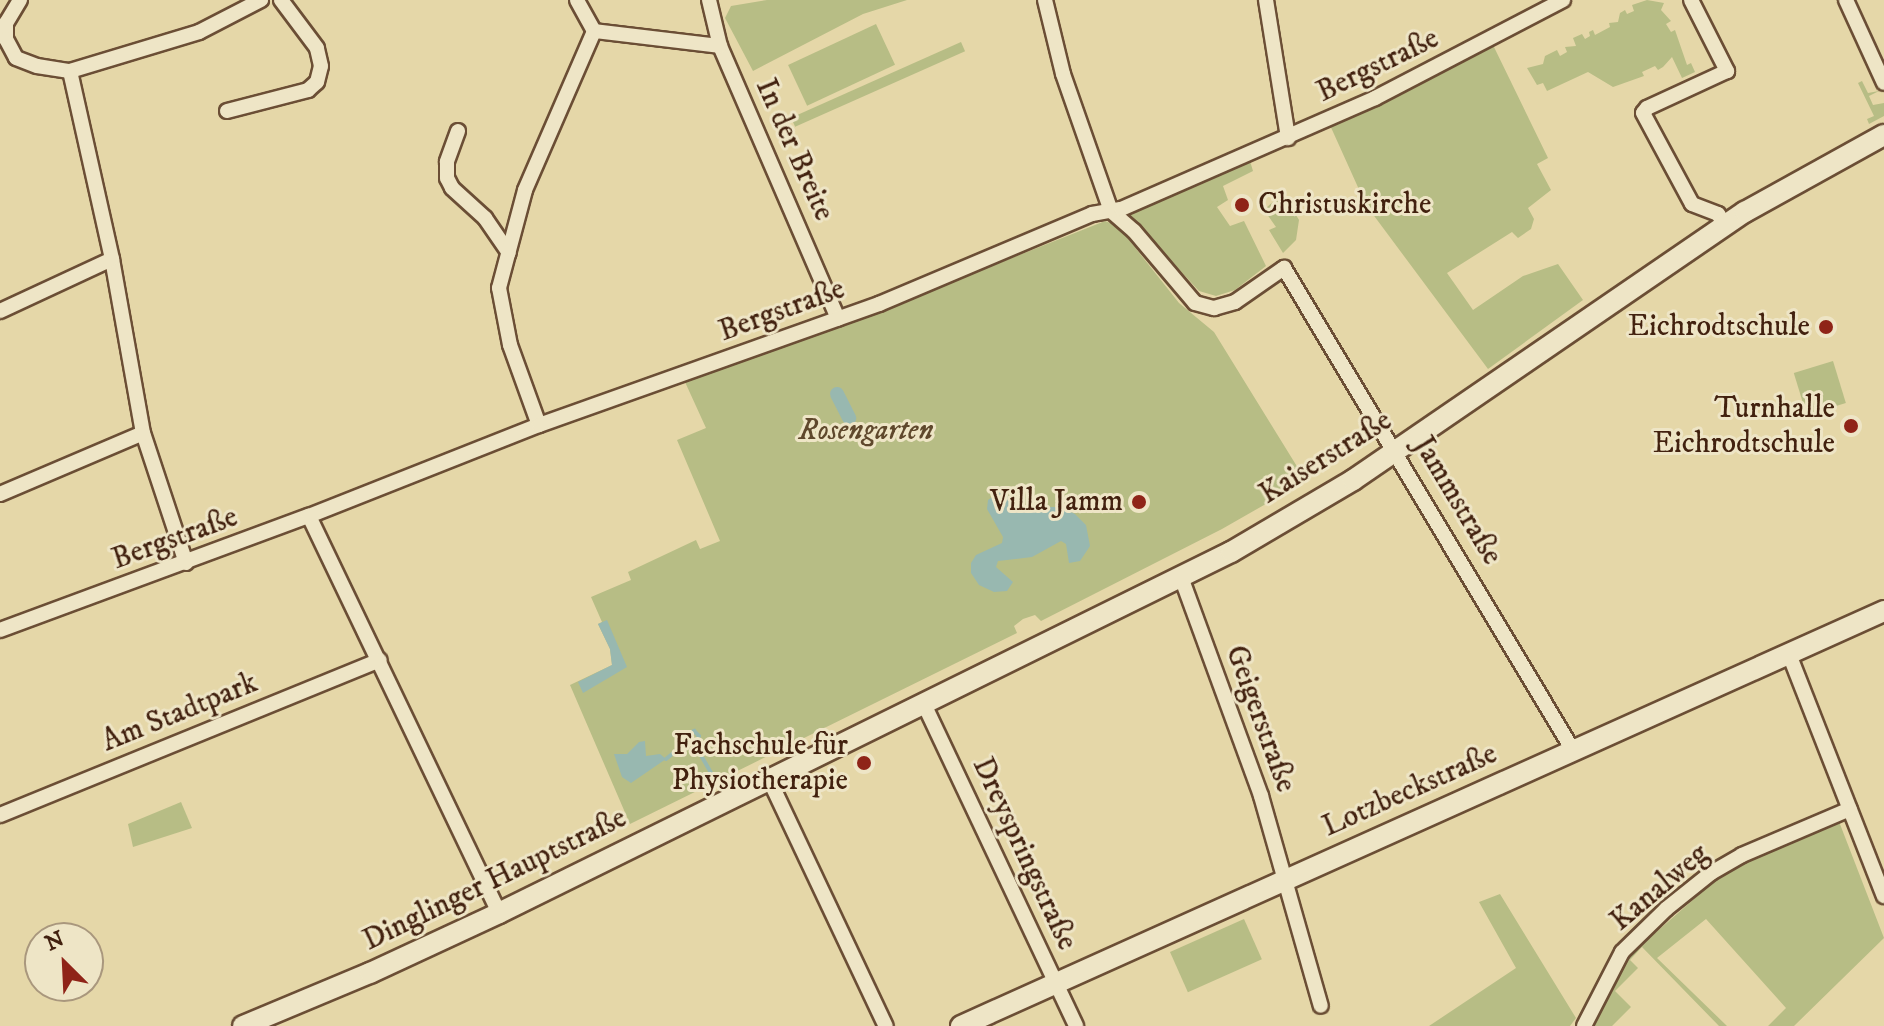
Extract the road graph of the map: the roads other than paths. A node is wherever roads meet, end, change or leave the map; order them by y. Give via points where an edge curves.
1 (20, 0) edge
2 (261, 0) edge
3 (281, 0) edge
4 (577, 0) edge
5 (709, 0) edge
6 (1045, 0) edge
7 (1266, 0) edge
8 (1563, 0) edge
9 (1691, 0) edge
10 (1846, 0) edge
11 (241, 5) edge
12 (594, 31) junction
13 (720, 46) junction
14 (70, 71) junction
15 (1884, 83) edge
16 (227, 111) dead end
17 (458, 131) dead end
18 (1884, 135) edge
19 (1288, 138) junction
20 (1111, 211) junction
21 (1725, 225) junction
22 (509, 253) junction
23 (112, 259) junction
24 (0, 311) edge
25 (838, 319) junction
26 (539, 425) junction
27 (143, 433) junction
28 (1397, 450) junction
29 (0, 494) edge
30 (309, 516) junction
31 (186, 563) junction
32 (1181, 577) junction
33 (1884, 611) edge
34 (0, 630) edge
35 (1789, 654) junction
36 (380, 660) junction
37 (924, 704) junction
38 (1574, 752) junction
39 (769, 779) junction
40 (1850, 809) junction
41 (0, 815) edge
42 (1286, 880) junction
43 (1884, 896) edge
44 (499, 913) junction
45 (1055, 983) junction
46 (1321, 1006) dead end
47 (243, 1026) edge
48 (886, 1026) edge
49 (961, 1026) edge
50 (1076, 1026) edge
51 (1584, 1026) edge

1 - 14 street via 6,23 6,39 16,58
2 - 11 street
3 - 16 street via 317,48 317,82 308,90
4 - 12 street
5 - 13 street, In der Breite
6 - 20 street via 1063,74
7 - 19 street
8 - 19 street, Bergstraße
9 - 21 street via 1727,71 1643,113 1692,204 1718,214
10 - 15 street
11 - 14 street via 199,32
12 - 13 street
12 - 22 street via 525,190
13 - 25 street, In der Breite
14 - 23 street
17 - 22 street via 447,178
18 - 21 street, Kaiserstraße
19 - 20 street, Bergstraße
20 - 25 street, Bergstraße via 1092,214
20 - 28 street, Jammstraße via 1195,303 1214,308 1235,302 1284,268
21 - 28 street, Kaiserstraße
22 - 26 street via 499,288 510,345
23 - 24 street
23 - 27 street
25 - 26 street, Bergstraße
26 - 30 street, Bergstraße
27 - 29 street
27 - 31 street
28 - 32 street, Kaiserstraße
28 - 38 street, Jammstraße
30 - 31 street, Bergstraße
30 - 36 street
31 - 34 street, Bergstraße
32 - 37 street, Kaiserstraße
32 - 42 street, Geigerstraße
33 - 35 street, Lotzbeckstraße
35 - 38 street, Lotzbeckstraße
35 - 40 street
36 - 41 street, Am Stadtpark
36 - 44 street
37 - 39 street, Kaiserstraße
37 - 45 street, Dreyspringstraße
38 - 42 street, Lotzbeckstraße
39 - 44 street, Dinglinger Hauptstraße
39 - 48 street
40 - 43 street
40 - 51 street, Kanalweg via 1742,855 1666,909 1622,952
42 - 45 street, Lotzbeckstraße
42 - 46 street, Geigerstraße
44 - 47 street, Dinglinger Hauptstraße
45 - 49 street, Lotzbeckstraße
45 - 50 street, Dreyspringstraße

